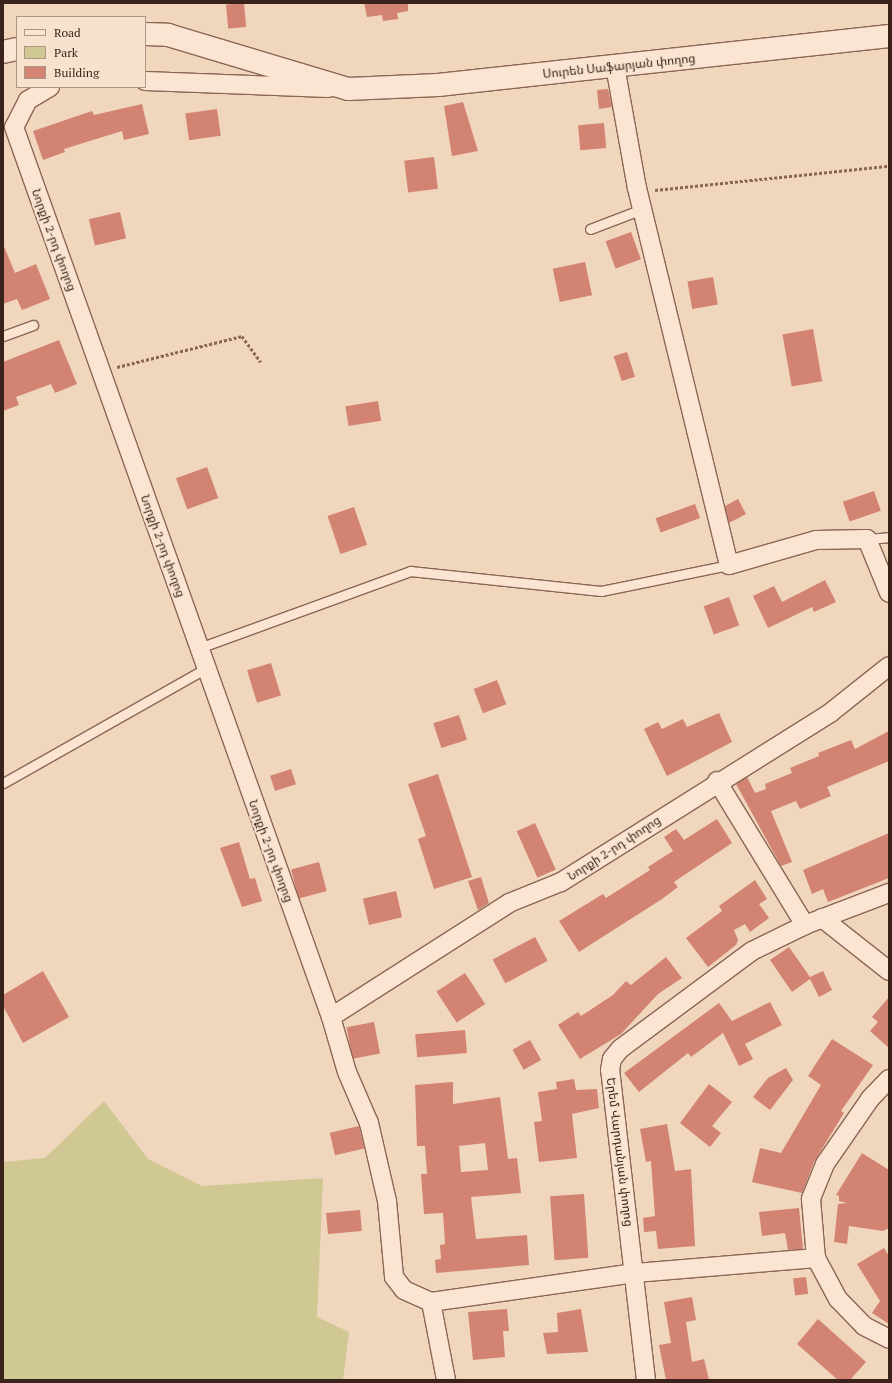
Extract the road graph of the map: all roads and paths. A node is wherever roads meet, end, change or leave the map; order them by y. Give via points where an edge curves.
1 (146, 34) edge
2 (889, 36) edge
3 (16, 49) edge
4 (3, 52) edge
5 (615, 66) junction
6 (146, 81) edge
7 (48, 88) edge
8 (348, 89) junction
9 (889, 166) edge
10 (638, 191) junction
11 (642, 209) junction
12 (590, 229) dead end
13 (34, 325) dead end
14 (3, 336) edge
15 (261, 362) dead end
16 (101, 371) junction
17 (889, 537) edge
18 (867, 538) junction
19 (729, 565) junction
20 (889, 593) edge
21 (199, 648) junction
22 (889, 666) edge
23 (206, 668) junction
24 (717, 781) junction
25 (3, 783) edge
26 (889, 893) edge
27 (822, 918) junction
28 (806, 925) junction
29 (889, 970) edge
30 (331, 1017) junction
31 (889, 1079) edge
32 (816, 1258) junction
33 (635, 1273) junction
34 (431, 1302) junction
35 (889, 1339) edge
36 (446, 1380) edge
37 (646, 1380) edge

1 - 8 main road via 168,35
2 - 5 main road, Սուրեն Սաֆարյան փողոց
3 - 4 main road
5 - 8 main road, Սուրեն Սաֆարյան փողոց via 438,85
5 - 10 street
6 - 8 street
7 - 16 street, Նորքի 2-րդ փողոց via 28,100 14,127
9 - 10 path
10 - 11 street
11 - 12 lane
11 - 19 street
13 - 14 lane
15 - 16 path via 242,336
16 - 21 street, Նորքի 2-րդ փողոց
17 - 18 lane
18 - 19 street via 816,540
18 - 20 street
19 - 21 lane via 601,591 559,584 410,570
21 - 23 street, Նորքի 2-րդ փողոց
22 - 24 street, Նորքի 2-րդ փողոց via 830,713
23 - 25 lane
23 - 30 street, Նորքի 2-րդ փողոց
24 - 28 street
24 - 30 street, Նորքի 2-րդ փողոց via 561,882 509,904
26 - 27 street, Երեմ Վարդանյան փողոց
27 - 28 street, Երեմ Վարդանյան փողոց
27 - 29 street
28 - 33 street, Երեմ Վարդանյան փողոց via 737,961 620,1049 612,1059 610,1070
30 - 34 street, Նորքի 2-րդ փողոց via 381,1166 394,1277 404,1290
31 - 32 street via 848,1129 817,1180 811,1199
32 - 33 street
32 - 35 street via 850,1314
33 - 34 street
33 - 37 street, Երեմ Վարդանյան փողոց
34 - 36 street

